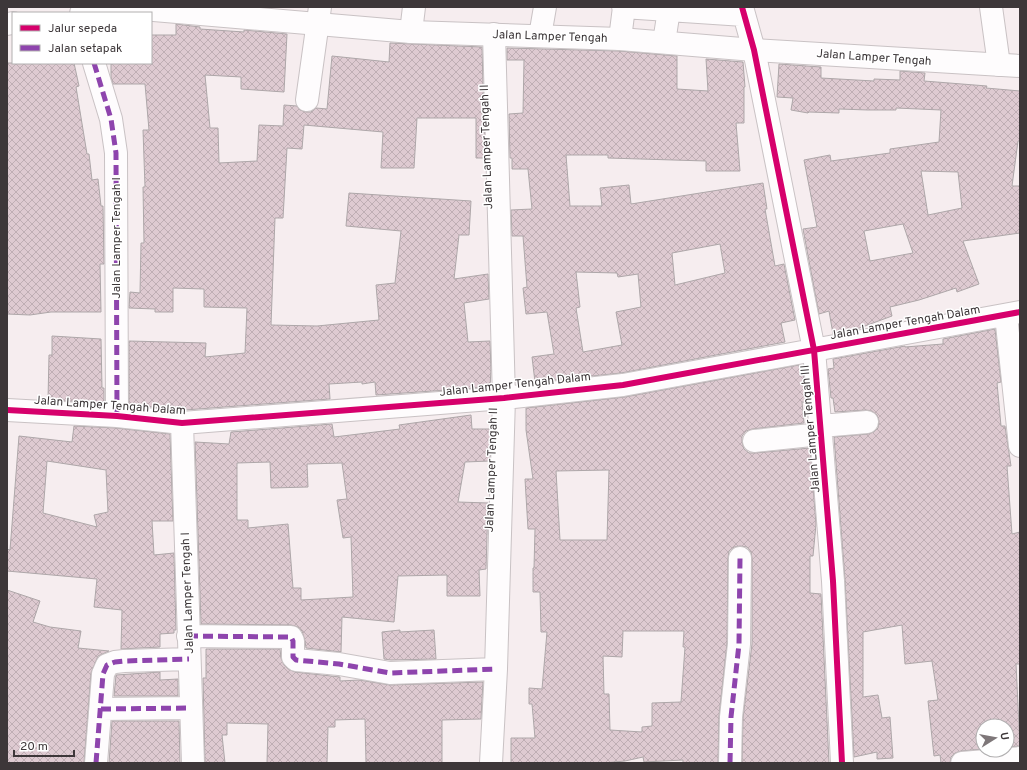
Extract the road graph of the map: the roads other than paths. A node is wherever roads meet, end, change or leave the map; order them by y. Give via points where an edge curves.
1 (414, 7) edge
2 (544, 7) edge
3 (624, 7) edge
4 (991, 7) edge
5 (122, 8) edge
6 (188, 10) edge
7 (669, 10) junction
8 (743, 11) edge
9 (89, 12) edge
10 (244, 12) edge
11 (319, 15) edge
12 (411, 32) junction
13 (494, 34) junction
14 (540, 36) junction
15 (620, 39) junction
16 (664, 42) junction
17 (754, 50) junction
18 (94, 64) edge
19 (1010, 65) edge
20 (307, 100) dead end
21 (1013, 314) edge
22 (814, 350) junction
23 (504, 398) junction
24 (7, 410) edge
25 (117, 416) junction
26 (867, 422) dead end
27 (182, 423) junction
28 (821, 430) junction
29 (754, 441) dead end
30 (1020, 446) edge
31 (740, 558) dead end
32 (188, 636) junction
33 (189, 659) junction
34 (496, 669) junction
35 (191, 708) junction
36 (101, 709) junction
37 (1020, 758) edge
38 (96, 763) edge
39 (192, 763) edge
40 (491, 763) edge
41 (730, 763) edge
42 (842, 763) edge
43 (962, 763) edge

1 - 12 street
2 - 14 street
3 - 7 street
3 - 15 street
4 - 19 street
5 - 6 street, Jalan Lamper Tengah
5 - 9 street, Jalan Lamper Tengah
6 - 10 street, Jalan Lamper Tengah
7 - 8 street
7 - 16 street
8 - 17 street, Jalan Lamper Tengah III
10 - 11 street, Jalan Lamper Tengah
11 - 12 street, Jalan Lamper Tengah
11 - 20 street
12 - 13 street, Jalan Lamper Tengah
13 - 14 street, Jalan Lamper Tengah
13 - 23 street, Jalan Lamper Tengah II
14 - 15 street, Jalan Lamper Tengah
15 - 16 street, Jalan Lamper Tengah
16 - 17 street, Jalan Lamper Tengah
17 - 19 street, Jalan Lamper Tengah
17 - 22 street, Jalan Lamper Tengah III
18 - 25 street, Jalan Lamper Tengah I via 111,120 116,153
21 - 22 street, Jalan Lamper Tengah Dalam
21 - 30 street
22 - 23 street, Jalan Lamper Tengah Dalam via 623,384
22 - 28 street, Jalan Lamper Tengah III
23 - 27 street, Jalan Lamper Tengah Dalam
23 - 34 street, Jalan Lamper Tengah II
24 - 25 street, Jalan Lamper Tengah Dalam
25 - 27 street, Jalan Lamper Tengah Dalam
26 - 28 street
27 - 32 street, Jalan Lamper Tengah I
28 - 29 street
28 - 42 street, Jalan Lamper Tengah III via 833,581
31 - 41 street via 739,644
32 - 33 street, Jalan Lamper Tengah I
32 - 34 street via 289,637 293,641 293,657 296,660 390,673
33 - 35 street, Jalan Lamper Tengah I
33 - 36 street via 124,661 107,666 103,674
34 - 40 street, Jalan Lamper Tengah II
35 - 36 street
35 - 39 street, Jalan Lamper Tengah I
36 - 38 street
37 - 43 street

